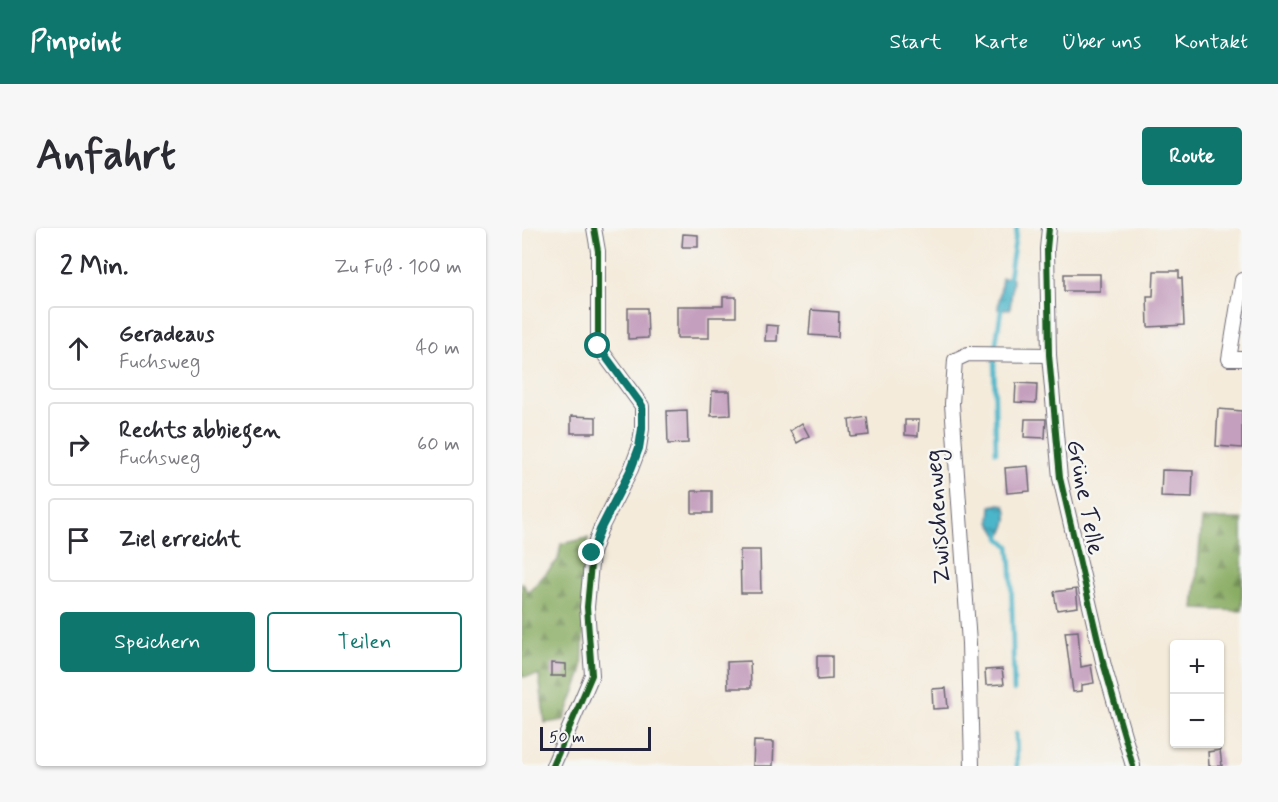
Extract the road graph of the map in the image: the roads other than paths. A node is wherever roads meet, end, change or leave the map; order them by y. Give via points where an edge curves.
1 (594, 228) edge
2 (1049, 228) edge
3 (1242, 280) edge
4 (1048, 355) junction
5 (1242, 359) edge
6 (553, 766) edge
7 (972, 766) edge
8 (1133, 766) edge

1 - 6 street via 598,251 598,346 642,406 642,429 631,469 592,553 587,607 592,675
2 - 4 street, Grüne Telle
3 - 5 street via 1229,359
4 - 7 street, Zwischenweg via 968,354 955,360 952,404 969,643
4 - 8 street, Grüne Telle via 1060,478 1104,666

